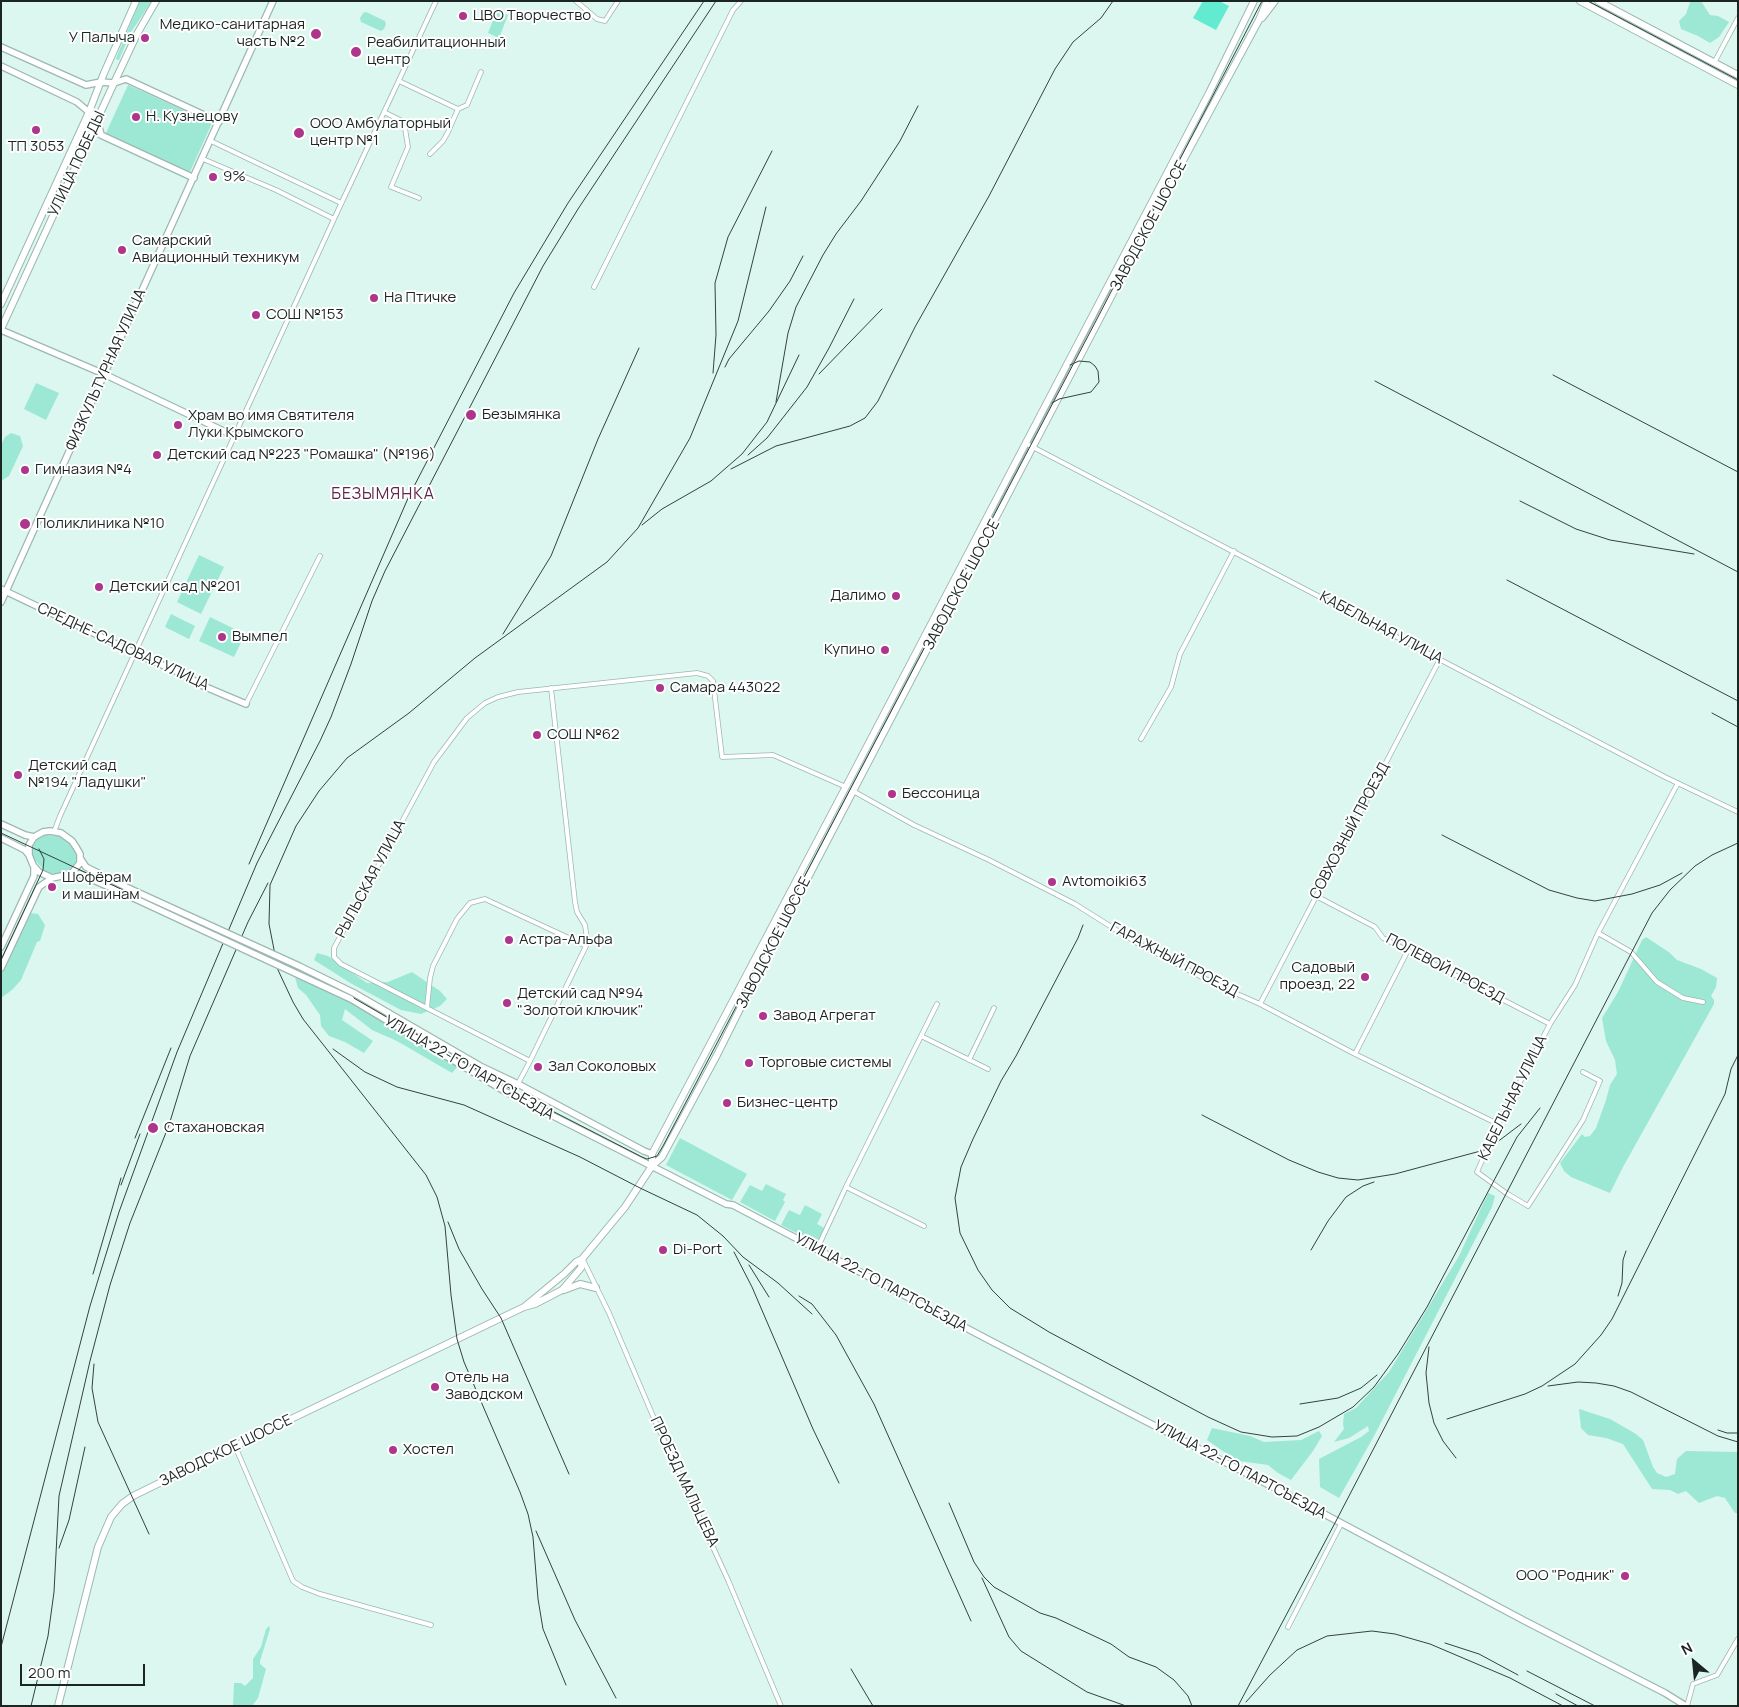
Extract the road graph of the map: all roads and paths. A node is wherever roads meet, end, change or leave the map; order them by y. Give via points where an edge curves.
1 (136, 1) edge
2 (156, 1) edge
3 (273, 1) edge
4 (436, 1) edge
5 (576, 1) edge
6 (618, 1) edge
7 (741, 1) edge
8 (1249, 1) edge
9 (1254, 1) edge
10 (1267, 1) edge
11 (1275, 1) edge
12 (1598, 1) edge
13 (1583, 2) edge
14 (1246, 14) junction
15 (1738, 18) edge
16 (1259, 20) junction
17 (1, 47) edge
18 (109, 61) junction
19 (1714, 63) junction
20 (1, 66) edge
21 (122, 66) junction
22 (481, 72) dead end
23 (1738, 75) edge
24 (398, 81) junction
25 (101, 82) junction
26 (114, 83) junction
27 (1738, 84) edge
28 (1209, 93) junction
29 (1217, 97) junction
30 (458, 109) junction
31 (89, 112) junction
32 (384, 112) junction
33 (97, 119) junction
34 (219, 122) junction
35 (211, 141) junction
36 (430, 154) dead end
37 (203, 159) junction
38 (194, 178) junction
39 (53, 191) junction
40 (63, 195) junction
41 (419, 198) dead end
42 (341, 203) junction
43 (46, 207) junction
44 (55, 211) junction
45 (334, 219) junction
46 (594, 286) dead end
47 (1, 304) edge
48 (1093, 315) junction
49 (1101, 318) junction
50 (1, 330) edge
51 (104, 374) junction
52 (234, 436) junction
53 (1025, 443) junction
54 (1034, 446) junction
55 (1234, 551) junction
56 (320, 556) dead end
57 (4, 590) edge
58 (1, 602) edge
59 (135, 653) junction
60 (1440, 659) junction
61 (551, 688) junction
62 (246, 704) joint
63 (1141, 739) dead end
64 (1678, 783) junction
65 (846, 787) junction
66 (853, 791) junction
67 (1738, 812) edge
68 (1, 824) edge
69 (54, 832) junction
70 (34, 837) junction
71 (1, 838) edge
72 (28, 855) junction
73 (80, 858) junction
74 (33, 865) junction
75 (71, 874) junction
76 (52, 878) junction
77 (1316, 896) junction
78 (1598, 934) junction
79 (586, 946) junction
80 (1, 948) edge
81 (1408, 950) junction
82 (1, 968) edge
83 (746, 977) junction
84 (754, 981) junction
85 (352, 996) junction
86 (1703, 1002) dead end
87 (937, 1004) dead end
88 (1260, 1004) junction
89 (427, 1008) junction
90 (994, 1008) dead end
91 (1550, 1024) junction
92 (921, 1036) junction
93 (1355, 1054) junction
94 (969, 1060) junction
95 (530, 1061) junction
96 (988, 1069) dead end
97 (1583, 1072) dead end
98 (518, 1084) junction
99 (512, 1095) junction
100 (1498, 1124) junction
101 (652, 1154) junction
102 (652, 1166) junction
103 (846, 1187) junction
104 (924, 1226) dead end
105 (817, 1249) junction
106 (582, 1259) junction
107 (596, 1288) junction
108 (562, 1290) junction
109 (524, 1307) junction
110 (235, 1446) junction
111 (1342, 1524) junction
112 (431, 1625) dead end
113 (1288, 1627) dead end
114 (1738, 1639) edge
115 (58, 1706) edge
116 (781, 1706) edge
117 (1687, 1706) edge

1 - 18 main road, УЛИЦА ПОБЕДЫ
2 - 21 main road, УЛИЦА ПОБЕДЫ
3 - 34 street, ФИЗКУЛЬТУРНАЯ УЛИЦА
4 - 24 street
5 - 6 street via 597,19 606,21
7 - 46 street via 733,10
8 - 14 main road
9 - 14 main road, ЗАВОДСКОЕ ШОССЕ
10 - 16 main road, ЗАВОДСКОЕ ШОССЕ
11 - 16 main road
12 - 19 main road
13 - 27 main road
14 - 28 main road, ЗАВОДСКОЕ ШОССЕ
15 - 19 street
16 - 29 main road, ЗАВОДСКОЕ ШОССЕ
17 - 25 street via 86,85
18 - 21 main road via 112,70
18 - 25 main road, УЛИЦА ПОБЕДЫ
19 - 23 main road
20 - 31 street via 77,102
21 - 26 main road, УЛИЦА ПОБЕДЫ
22 - 30 street via 466,104
24 - 30 street
24 - 32 street
25 - 26 street
25 - 31 main road, УЛИЦА ПОБЕДЫ
26 - 33 main road, УЛИЦА ПОБЕДЫ
26 - 34 street via 126,79
28 - 29 street
28 - 48 main road, ЗАВОДСКОЕ ШОССЕ
29 - 49 main road, ЗАВОДСКОЕ ШОССЕ
30 - 36 street via 448,132
31 - 33 street
31 - 39 main road, УЛИЦА ПОБЕДЫ
32 - 41 street via 404,122 408,147 390,187
32 - 42 street
33 - 38 street via 101,136
33 - 40 main road, УЛИЦА ПОБЕДЫ
34 - 35 street, ФИЗКУЛЬТУРНАЯ УЛИЦА
35 - 37 street, ФИЗКУЛЬТУРНАЯ УЛИЦА
35 - 42 street
37 - 38 street, ФИЗКУЛЬТУРНАЯ УЛИЦА
37 - 45 street
38 - 51 street, ФИЗКУЛЬТУРНАЯ УЛИЦА
39 - 40 main road via 56,196
39 - 43 main road, УЛИЦА ПОБЕДЫ
40 - 44 main road, УЛИЦА ПОБЕДЫ
42 - 45 street
43 - 44 main road via 52,204
43 - 47 main road, УЛИЦА ПОБЕДЫ
44 - 50 main road, УЛИЦА ПОБЕДЫ
45 - 52 street
48 - 49 street
48 - 53 main road, ЗАВОДСКОЕ ШОССЕ
49 - 54 main road, ЗАВОДСКОЕ ШОССЕ
50 - 51 street
51 - 52 street
51 - 57 street, ФИЗКУЛЬТУРНАЯ УЛИЦА
52 - 59 street
53 - 54 street, КАБЕЛЬНАЯ УЛИЦА
53 - 65 main road, ЗАВОДСКОЕ ШОССЕ
54 - 55 street, КАБЕЛЬНАЯ УЛИЦА
54 - 66 main road, ЗАВОДСКОЕ ШОССЕ
55 - 60 street, КАБЕЛЬНАЯ УЛИЦА
55 - 63 street via 1180,654 1171,687
56 - 62 street
57 - 58 street, ФИЗКУЛЬТУРНАЯ УЛИЦА
57 - 59 street, СРЕДНЕ-САДОВАЯ УЛИЦА
59 - 62 street, СРЕДНЕ-САДОВАЯ УЛИЦА
59 - 69 street
60 - 64 street, КАБЕЛЬНАЯ УЛИЦА
60 - 77 street, СОВХОЗНЫЙ ПРОЕЗД
61 - 65 street, РЫЛЬСКАЯ УЛИЦА via 697,673 708,676 713,681 722,757 773,755
61 - 79 street via 575,902 585,925
61 - 89 street, РЫЛЬСКАЯ УЛИЦА via 498,697 485,703 468,718 434,762 334,948 334,957 341,964
64 - 67 street, КАБЕЛЬНАЯ УЛИЦА
64 - 78 street, КАБЕЛЬНАЯ УЛИЦА
65 - 66 street
65 - 83 main road, ЗАВОДСКОЕ ШОССЕ
66 - 84 main road, ЗАВОДСКОЕ ШОССЕ
66 - 88 street, ГАРАЖНЫЙ ПРОЕЗД via 914,825 1075,904 1137,943 1217,985
68 - 70 street
69 - 70 street via 43,832
69 - 73 street via 72,841
70 - 72 street
71 - 72 street via 25,850
72 - 74 street
73 - 75 street via 78,867
73 - 85 street, УЛИЦА 22-ГО ПАРТСЪЕЗДА, bridge via 86,867 299,966
74 - 76 street
74 - 80 street via 34,876
75 - 76 street
75 - 85 street, УЛИЦА 22-ГО ПАРТСЪЕЗДА, bridge via 80,874
76 - 82 street via 39,887
77 - 81 street, ПОЛЕВОЙ ПРОЕЗД via 1375,927 1383,938
77 - 88 street, СОВХОЗНЫЙ ПРОЕЗД
78 - 86 street via 1631,952 1656,982 1682,998
78 - 91 street, КАБЕЛЬНАЯ УЛИЦА via 1575,985
79 - 89 street via 485,899 470,903 457,919 433,966
79 - 95 street
81 - 91 street, ПОЛЕВОЙ ПРОЕЗД
81 - 93 street
83 - 84 street
83 - 101 main road, ЗАВОДСКОЕ ШОССЕ
84 - 102 main road, ЗАВОДСКОЕ ШОССЕ via 662,1157
85 - 98 street, УЛИЦА 22-ГО ПАРТСЪЕЗДА
85 - 99 street, УЛИЦА 22-ГО ПАРТСЪЕЗДА
87 - 92 street
88 - 93 street, ГАРАЖНЫЙ ПРОЕЗД
89 - 95 street, РЫЛЬСКАЯ УЛИЦА
90 - 94 street
91 - 100 street, КАБЕЛЬНАЯ УЛИЦА
92 - 94 street
92 - 103 street
93 - 100 street, ГАРАЖНЫЙ ПРОЕЗД
94 - 96 street
95 - 98 street
97 - 100 street, КАБЕЛЬНАЯ УЛИЦА via 1600,1082 1582,1120 1528,1206 1477,1172
98 - 99 street
98 - 101 street, УЛИЦА 22-ГО ПАРТСЪЕЗДА
99 - 102 street, УЛИЦА 22-ГО ПАРТСЪЕЗДА
101 - 102 main road, ЗАВОДСКОЕ ШОССЕ
102 - 105 street, УЛИЦА 22-ГО ПАРТСЪЕЗДА
102 - 106 main road, ЗАВОДСКОЕ ШОССЕ via 626,1207
103 - 104 street
103 - 105 street
105 - 111 street, УЛИЦА 22-ГО ПАРТСЪЕЗДА
106 - 107 street, ПРОЕЗД МАЛЬЦЕВА
106 - 108 main road, ЗАВОДСКОЕ ШОССЕ via 580,1268
106 - 109 main road, ЗАВОДСКОЕ ШОССЕ
107 - 108 main road via 580,1284
107 - 116 street, ПРОЕЗД МАЛЬЦЕВА via 728,1580
108 - 109 main road, ЗАВОДСКОЕ ШОССЕ
109 - 110 main road, ЗАВОДСКОЕ ШОССЕ
110 - 112 street via 293,1581 320,1594
110 - 115 main road, ЗАВОДСКОЕ ШОССЕ via 133,1496 116,1509 98,1547
111 - 113 street
111 - 117 street, УЛИЦА 22-ГО ПАРТСЪЕЗДА
114 - 117 street via 1717,1675 1694,1684

